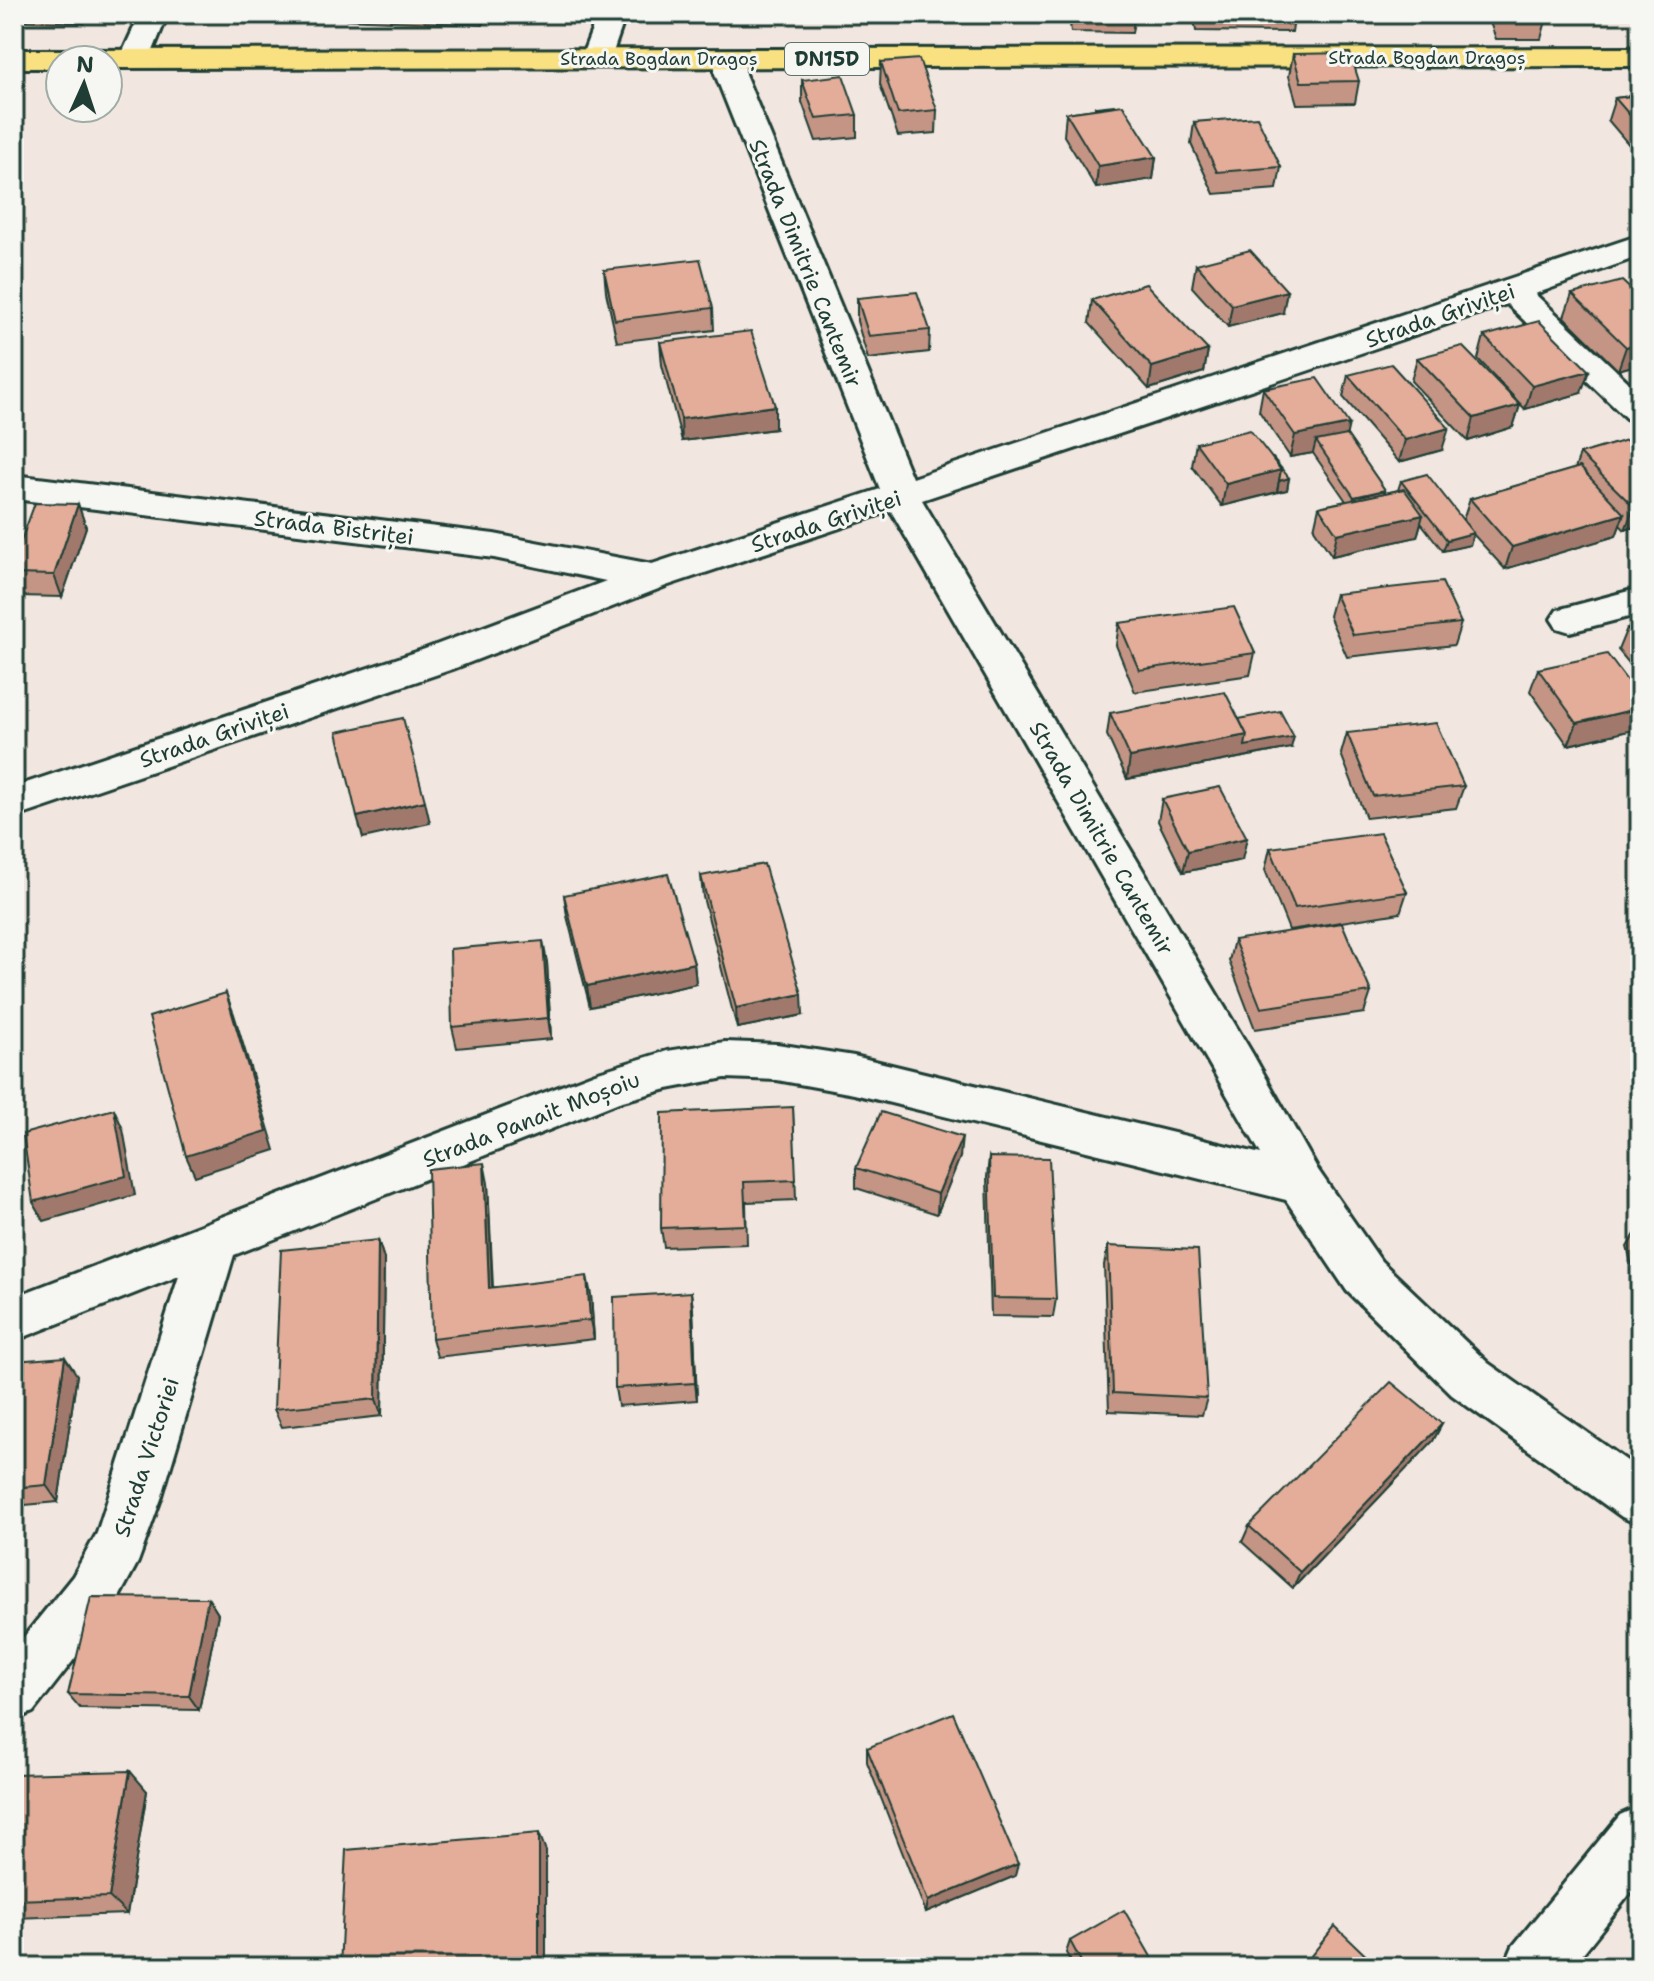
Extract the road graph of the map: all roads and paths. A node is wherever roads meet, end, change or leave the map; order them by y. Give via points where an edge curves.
1 (154, 14) edge
2 (612, 14) edge
3 (1640, 57) edge
4 (135, 58) junction
5 (596, 58) junction
6 (14, 59) edge
7 (730, 59) junction
8 (1640, 245) edge
9 (1513, 291) junction
10 (1640, 412) edge
11 (14, 487) edge
12 (901, 496) junction
13 (653, 577) junction
14 (1640, 601) edge
15 (1570, 619) dead end
16 (14, 803) edge
17 (1301, 1184) junction
18 (214, 1241) junction
19 (14, 1319) edge
20 (1629, 1483) edge
21 (14, 1693) edge
22 (1640, 1835) edge
23 (1534, 1967) edge

1 - 4 street
2 - 5 street
3 - 7 main road, Strada Bogdan Dragoș / DN15D
4 - 5 main road, Strada Bogdan Dragoș / DN15D
4 - 6 main road, Strada Bogdan Dragoș / DN15D
5 - 7 main road, Strada Bogdan Dragoș / DN15D
7 - 12 street, Strada Dimitrie Cantemir via 730,74
8 - 9 street, Strada Griviței
9 - 10 street
9 - 12 street, Strada Griviței
11 - 13 street, Strada Bistriței via 494,546
12 - 13 street, Strada Griviței
12 - 17 street, Strada Dimitrie Cantemir
13 - 16 street, Strada Griviței via 439,659
14 - 15 street
17 - 18 street, Strada Panait Moșoiu via 854,1075 777,1062 725,1060 611,1086
17 - 20 street, Strada Dimitrie Cantemir via 1364,1276 1470,1379
18 - 19 street, Strada Panait Moșoiu
18 - 21 street, Strada Victoriei via 119,1544 92,1594
22 - 23 street

